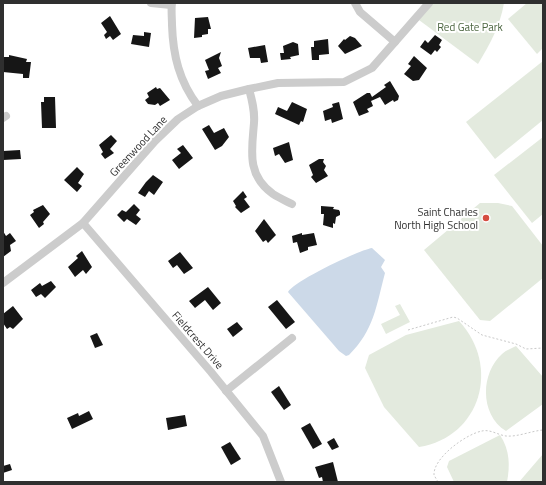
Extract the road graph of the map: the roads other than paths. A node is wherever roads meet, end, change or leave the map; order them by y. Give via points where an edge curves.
1 (151, 3) edge
2 (355, 3) edge
3 (429, 3) edge
4 (172, 4) edge
5 (395, 42) junction
6 (249, 89) junction
7 (198, 106) junction
8 (292, 204) dead end
9 (83, 223) junction
10 (3, 283) edge
11 (292, 338) dead end
12 (226, 391) junction
13 (281, 482) edge

1 - 4 street
2 - 5 street via 360,12
3 - 5 street, Greenwood Lane
4 - 7 street via 174,56 181,78
5 - 6 street, Greenwood Lane via 372,68 344,82 278,83
6 - 7 street, Greenwood Lane via 220,96
6 - 8 street via 254,122 251,155 254,168 272,193
7 - 9 street, Greenwood Lane via 178,118 155,141
9 - 10 street, Greenwood Lane
9 - 12 street, Fieldcrest Drive
11 - 12 street
12 - 13 street, Fieldcrest Drive via 263,436

